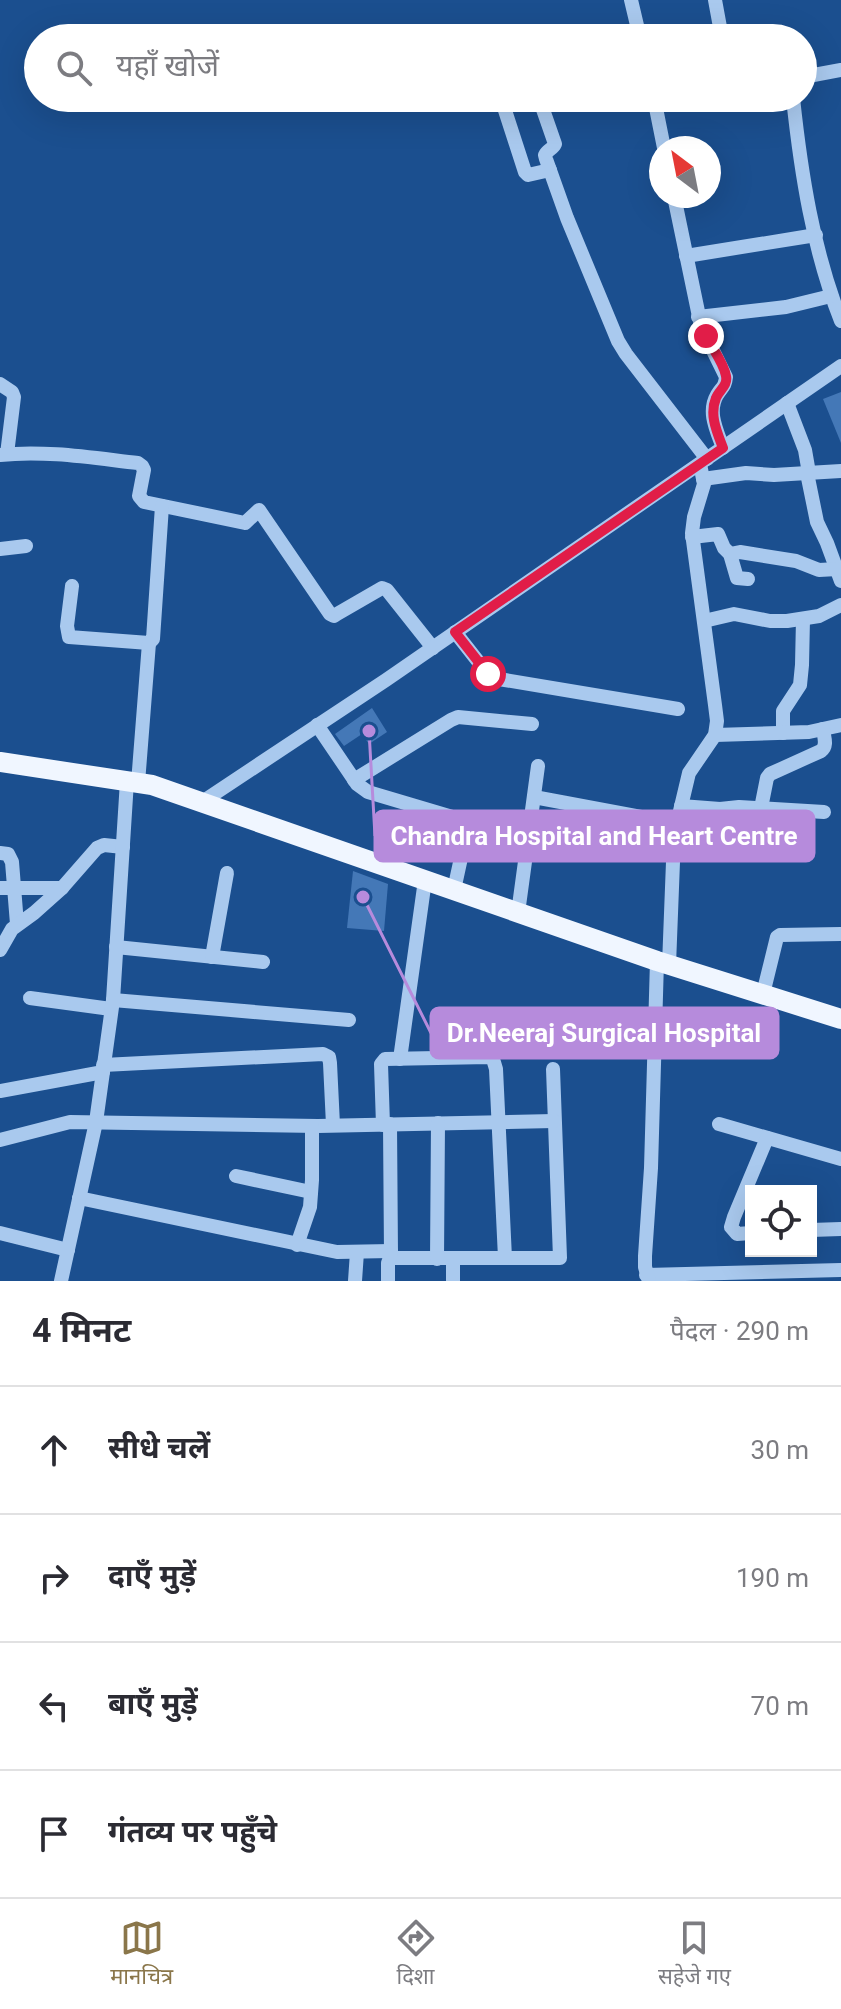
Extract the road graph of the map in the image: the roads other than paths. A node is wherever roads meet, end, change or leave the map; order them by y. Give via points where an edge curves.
1 (631, 0) edge
2 (715, 0) edge
3 (637, 24) edge
4 (719, 24) edge
5 (841, 70) edge
6 (817, 74) edge
7 (506, 112) edge
8 (544, 112) edge
9 (656, 112) edge
10 (794, 112) edge
11 (662, 136) edge
12 (550, 170) junction
13 (676, 208) edge
14 (816, 235) junction
15 (686, 256) junction
16 (831, 296) junction
17 (698, 317) junction
18 (841, 321) edge
19 (841, 366) edge
20 (0, 384) edge
21 (787, 403) junction
22 (6, 409) edge
23 (723, 448) junction
24 (3, 455) edge
25 (703, 461) junction
26 (841, 471) edge
27 (808, 473) junction
28 (703, 479) junction
29 (162, 506) junction
30 (692, 537) junction
31 (26, 546) dead end
32 (0, 549) edge
33 (730, 554) junction
34 (839, 575) edge
35 (748, 579) dead end
36 (72, 586) dead end
37 (841, 605) edge
38 (803, 619) junction
39 (704, 621) junction
40 (455, 632) junction
41 (149, 643) junction
42 (433, 648) junction
43 (678, 709) dead end
44 (532, 724) dead end
45 (317, 725) junction
46 (841, 725) edge
47 (823, 729) junction
48 (783, 733) junction
49 (715, 735) junction
50 (0, 762) edge
51 (538, 766) dead end
52 (354, 780) junction
53 (132, 782) junction
54 (534, 797) junction
55 (202, 802) junction
56 (681, 806) junction
57 (761, 808) junction
58 (824, 812) dead end
59 (657, 820) dead end
60 (469, 821) junction
61 (529, 832) junction
62 (123, 847) junction
63 (0, 853) edge
64 (227, 873) dead end
65 (425, 880) junction
66 (7, 888) edge
67 (62, 888) junction
68 (454, 890) junction
69 (518, 913) junction
70 (17, 924) junction
71 (841, 934) edge
72 (116, 947) junction
73 (0, 950) edge
74 (212, 957) junction
75 (263, 962) dead end
76 (663, 963) junction
77 (763, 994) junction
78 (30, 998) dead end
79 (112, 1004) junction
80 (841, 1019) edge
81 (349, 1020) dead end
82 (400, 1059) junction
83 (103, 1069) junction
84 (553, 1069) dead end
85 (0, 1091) edge
86 (554, 1121) junction
87 (96, 1122) junction
88 (499, 1122) junction
89 (438, 1123) junction
90 (386, 1124) junction
91 (719, 1124) dead end
92 (333, 1125) junction
93 (312, 1126) junction
94 (767, 1138) junction
95 (0, 1140) edge
96 (841, 1159) edge
97 (236, 1176) dead end
98 (747, 1185) edge
99 (745, 1191) edge
100 (311, 1192) junction
101 (79, 1198) junction
102 (841, 1229) edge
103 (817, 1230) edge
104 (0, 1233) edge
105 (745, 1233) edge
106 (297, 1245) junction
107 (68, 1250) junction
108 (357, 1252) junction
109 (391, 1253) junction
110 (505, 1258) junction
111 (445, 1259) junction
112 (841, 1270) edge
113 (722, 1277) edge
114 (648, 1278) edge
115 (61, 1281) edge
116 (355, 1281) edge
117 (388, 1281) edge
118 (453, 1281) edge

1 - 3 street
2 - 4 street
5 - 6 street
7 - 12 street via 525,172
8 - 12 street via 555,144 545,155
9 - 11 street
10 - 14 street via 800,168
12 - 25 street via 618,341
13 - 15 street
14 - 15 street
14 - 16 street
15 - 17 street
16 - 17 street
16 - 18 street
17 - 23 street via 726,377 713,406
19 - 21 street
20 - 22 street via 14,397
21 - 23 street
21 - 27 street
22 - 24 street
23 - 25 street
24 - 29 street via 138,463 144,470 141,500
25 - 28 street
25 - 40 street
26 - 27 street
27 - 28 street
27 - 34 street via 817,522
28 - 30 street
29 - 41 street
29 - 42 street via 245,523 259,510 330,614 382,588
30 - 33 street via 718,534
30 - 39 street
31 - 32 street
33 - 34 street via 796,561
33 - 35 street via 737,578
36 - 41 street via 69,637
37 - 38 street
38 - 39 street via 777,622 734,614
38 - 48 street via 800,685 783,711
39 - 49 street
40 - 42 street
40 - 43 street via 493,678
41 - 53 street
42 - 45 street
44 - 52 street via 458,717
45 - 52 street
45 - 55 street
46 - 47 street
47 - 48 street
47 - 57 street via 825,748 767,778
48 - 49 street
49 - 56 street via 689,773
50 - 53 main road
51 - 54 street
52 - 60 street via 368,792
53 - 55 main road
53 - 62 street
54 - 59 street
54 - 61 street
55 - 65 main road
56 - 57 street
56 - 76 street
57 - 58 street
60 - 61 street
60 - 68 street
61 - 69 street
62 - 67 street via 101,846
62 - 72 street
63 - 66 street via 10,857
64 - 74 street
65 - 68 main road
65 - 82 street
66 - 67 street
66 - 70 street
67 - 70 street
68 - 69 main road
69 - 76 main road
70 - 73 street
71 - 77 street via 777,937
72 - 74 street
72 - 79 street
74 - 75 street
76 - 77 main road
76 - 114 street via 645,1256
77 - 80 main road
78 - 79 street
79 - 81 street
79 - 83 street
82 - 88 street via 493,1059
82 - 90 street via 381,1064
83 - 85 street
83 - 87 street
83 - 92 street via 323,1054 330,1063
84 - 86 street
86 - 88 street
86 - 110 street via 560,1258
87 - 93 street
87 - 95 street via 70,1122
87 - 101 street
88 - 89 street
88 - 110 street
89 - 90 street
89 - 111 street
90 - 92 street
90 - 109 street
91 - 94 street
92 - 93 street
93 - 100 street
94 - 96 street
94 - 98 street
97 - 100 street
99 - 105 street via 731,1227
100 - 106 street
101 - 106 street
101 - 107 street
102 - 103 street
104 - 107 street
106 - 108 street
107 - 115 street
108 - 109 street
108 - 116 street
109 - 111 street via 397,1259
109 - 117 street
110 - 111 street
111 - 118 street
112 - 113 street
113 - 114 street

